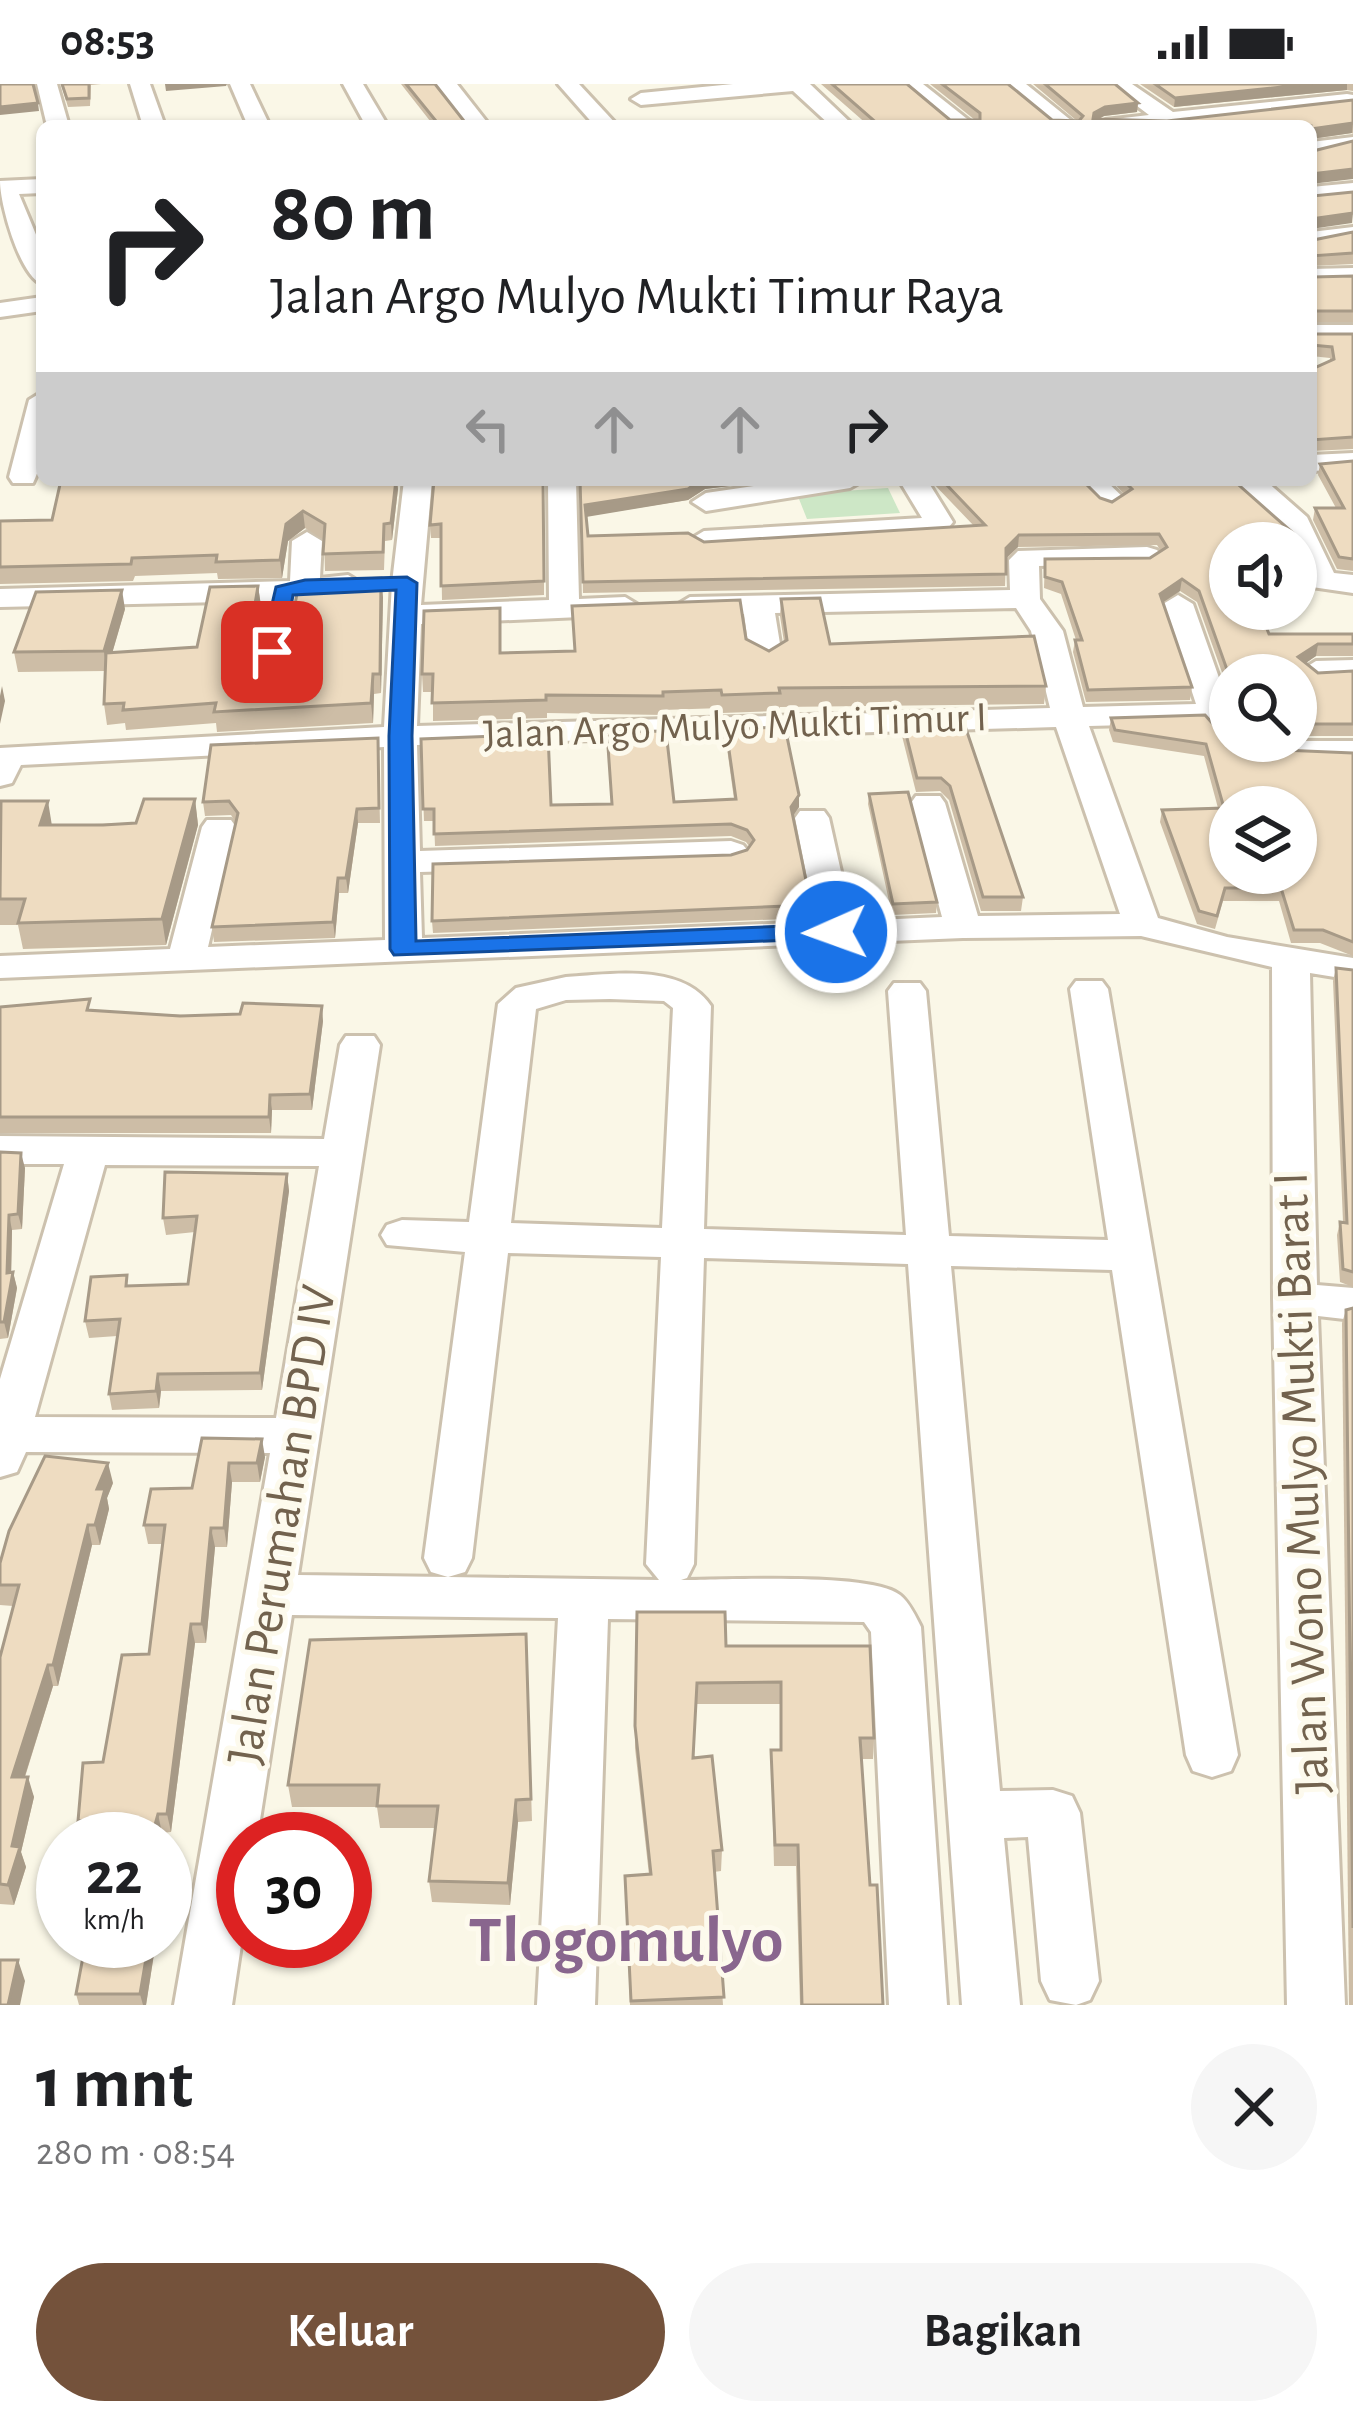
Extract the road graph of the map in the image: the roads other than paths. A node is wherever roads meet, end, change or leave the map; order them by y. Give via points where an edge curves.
1 (47, 84) edge
2 (140, 84) edge
3 (240, 84) edge
4 (353, 84) edge
5 (446, 84) edge
6 (568, 84) edge
7 (798, 84) edge
8 (910, 84) edge
9 (1013, 84) edge
10 (1118, 84) edge
11 (1219, 84) edge
12 (1324, 84) edge
13 (640, 99) dead end
14 (1350, 102) edge
15 (1257, 110) junction
16 (1168, 119) junction
17 (56, 120) edge
18 (152, 120) edge
19 (256, 120) edge
20 (373, 120) edge
21 (474, 120) edge
22 (601, 120) edge
23 (837, 120) edge
24 (956, 120) edge
25 (1059, 120) edge
26 (1159, 120) edge
27 (1353, 143) edge
28 (1317, 148) edge
29 (36, 186) edge
30 (3, 188) edge
31 (1333, 192) edge
32 (1353, 215) edge
33 (1353, 234) edge
34 (1317, 238) edge
35 (36, 250) edge
36 (1353, 275) edge
37 (1317, 276) edge
38 (36, 305) edge
39 (0, 310) edge
40 (1317, 333) edge
41 (1353, 333) edge
42 (36, 423) edge
43 (1353, 461) edge
44 (1317, 463) edge
45 (22, 477) edge
46 (417, 486) edge
47 (562, 486) edge
48 (770, 486) edge
49 (917, 486) edge
50 (1095, 486) edge
51 (1255, 486) edge
52 (703, 491) edge
53 (1112, 500) edge
54 (307, 541) dead end
55 (1147, 556) edge
56 (710, 573) junction
57 (1353, 584) edge
58 (294, 589) junction
59 (0, 598) edge
60 (1025, 598) junction
61 (407, 599) junction
62 (1178, 604) dead end
63 (758, 605) junction
64 (564, 607) junction
65 (272, 652) edge
66 (766, 656) edge
67 (1353, 670) edge
68 (1317, 671) edge
69 (1209, 685) edge
70 (1069, 717) junction
71 (1209, 729) edge
72 (400, 736) junction
73 (1317, 751) edge
74 (1353, 752) edge
75 (3, 763) edge
76 (928, 803) dead end
77 (812, 818) dead end
78 (219, 827) dead end
79 (731, 852) edge
80 (404, 862) junction
81 (1142, 926) junction
82 (963, 927) junction
83 (836, 932) junction
84 (404, 949) junction
85 (186, 959) junction
86 (1291, 960) junction
87 (0, 967) edge
88 (1353, 969) edge
89 (1090, 989) dead end
90 (908, 991) dead end
91 (360, 1045) dead end
92 (0, 1150) edge
93 (88, 1150) junction
94 (344, 1153) junction
95 (402, 1235) dead end
96 (491, 1238) junction
97 (686, 1243) junction
98 (928, 1250) junction
99 (1136, 1256) junction
100 (1294, 1298) junction
101 (1353, 1304) edge
102 (297, 1436) junction
103 (2, 1442) edge
104 (448, 1558) dead end
105 (670, 1564) dead end
106 (271, 1595) junction
107 (584, 1598) junction
108 (1212, 1755) dead end
109 (973, 1815) junction
110 (1070, 1981) dead end
111 (203, 2005) edge
112 (566, 2005) edge
113 (918, 2005) edge
114 (991, 2005) edge
115 (1316, 2005) edge

1 - 17 street
2 - 18 street
3 - 19 street
4 - 20 street
5 - 21 street
6 - 22 street
7 - 13 street
7 - 23 street
8 - 24 street
9 - 25 street
10 - 16 street
11 - 15 street
12 - 14 street
14 - 15 street
15 - 16 street
16 - 26 street
27 - 28 street
29 - 30 street
30 - 35 street
31 - 32 street
33 - 34 street
36 - 37 street
38 - 39 street
40 - 41 street
42 - 45 street
43 - 44 street
46 - 61 street
47 - 64 street
48 - 52 street
49 - 56 street via 935,526
50 - 53 street
51 - 57 street via 1297,524 1323,581
52 - 56 street
54 - 58 street
55 - 60 street via 1028,557
56 - 63 street
56 - 64 street
58 - 59 street
58 - 61 street
58 - 65 street
60 - 63 street
60 - 70 street via 1048,631
61 - 64 street
61 - 72 street
62 - 69 street
63 - 66 street
67 - 68 street
70 - 71 street, Jalan Argo Mulyo Mukti Timur I
70 - 72 street, Jalan Argo Mulyo Mukti Timur I
70 - 81 street
72 - 75 street, Jalan Argo Mulyo Mukti Timur I
72 - 80 street
73 - 74 street, Jalan Argo Mulyo Mukti Timur I
76 - 82 street
77 - 83 street
78 - 85 street
79 - 80 street
80 - 84 street
81 - 82 street
81 - 86 street
82 - 83 street
83 - 84 street
84 - 85 street
85 - 87 street
86 - 88 street
86 - 100 street, Jalan Wono Mulyo Mukti Barat I
89 - 99 street
90 - 98 street
91 - 94 street, Jalan Perumahan BPD IV
92 - 93 street
93 - 94 street
93 - 103 street
94 - 102 street, Jalan Perumahan BPD IV
95 - 96 street
96 - 97 street
96 - 97 street via 519,1000 551,989 666,989 692,1006
96 - 104 street
97 - 98 street
97 - 105 street
98 - 99 street
98 - 109 street
99 - 108 street
100 - 101 street
100 - 115 street, Jalan Wono Mulyo Mukti Barat I
102 - 103 street
102 - 106 street, Jalan Perumahan BPD IV
106 - 107 street
106 - 111 street, Jalan Perumahan BPD IV
107 - 112 street
107 - 113 street via 882,1608 896,1627
109 - 110 street via 1053,1813
109 - 114 street

